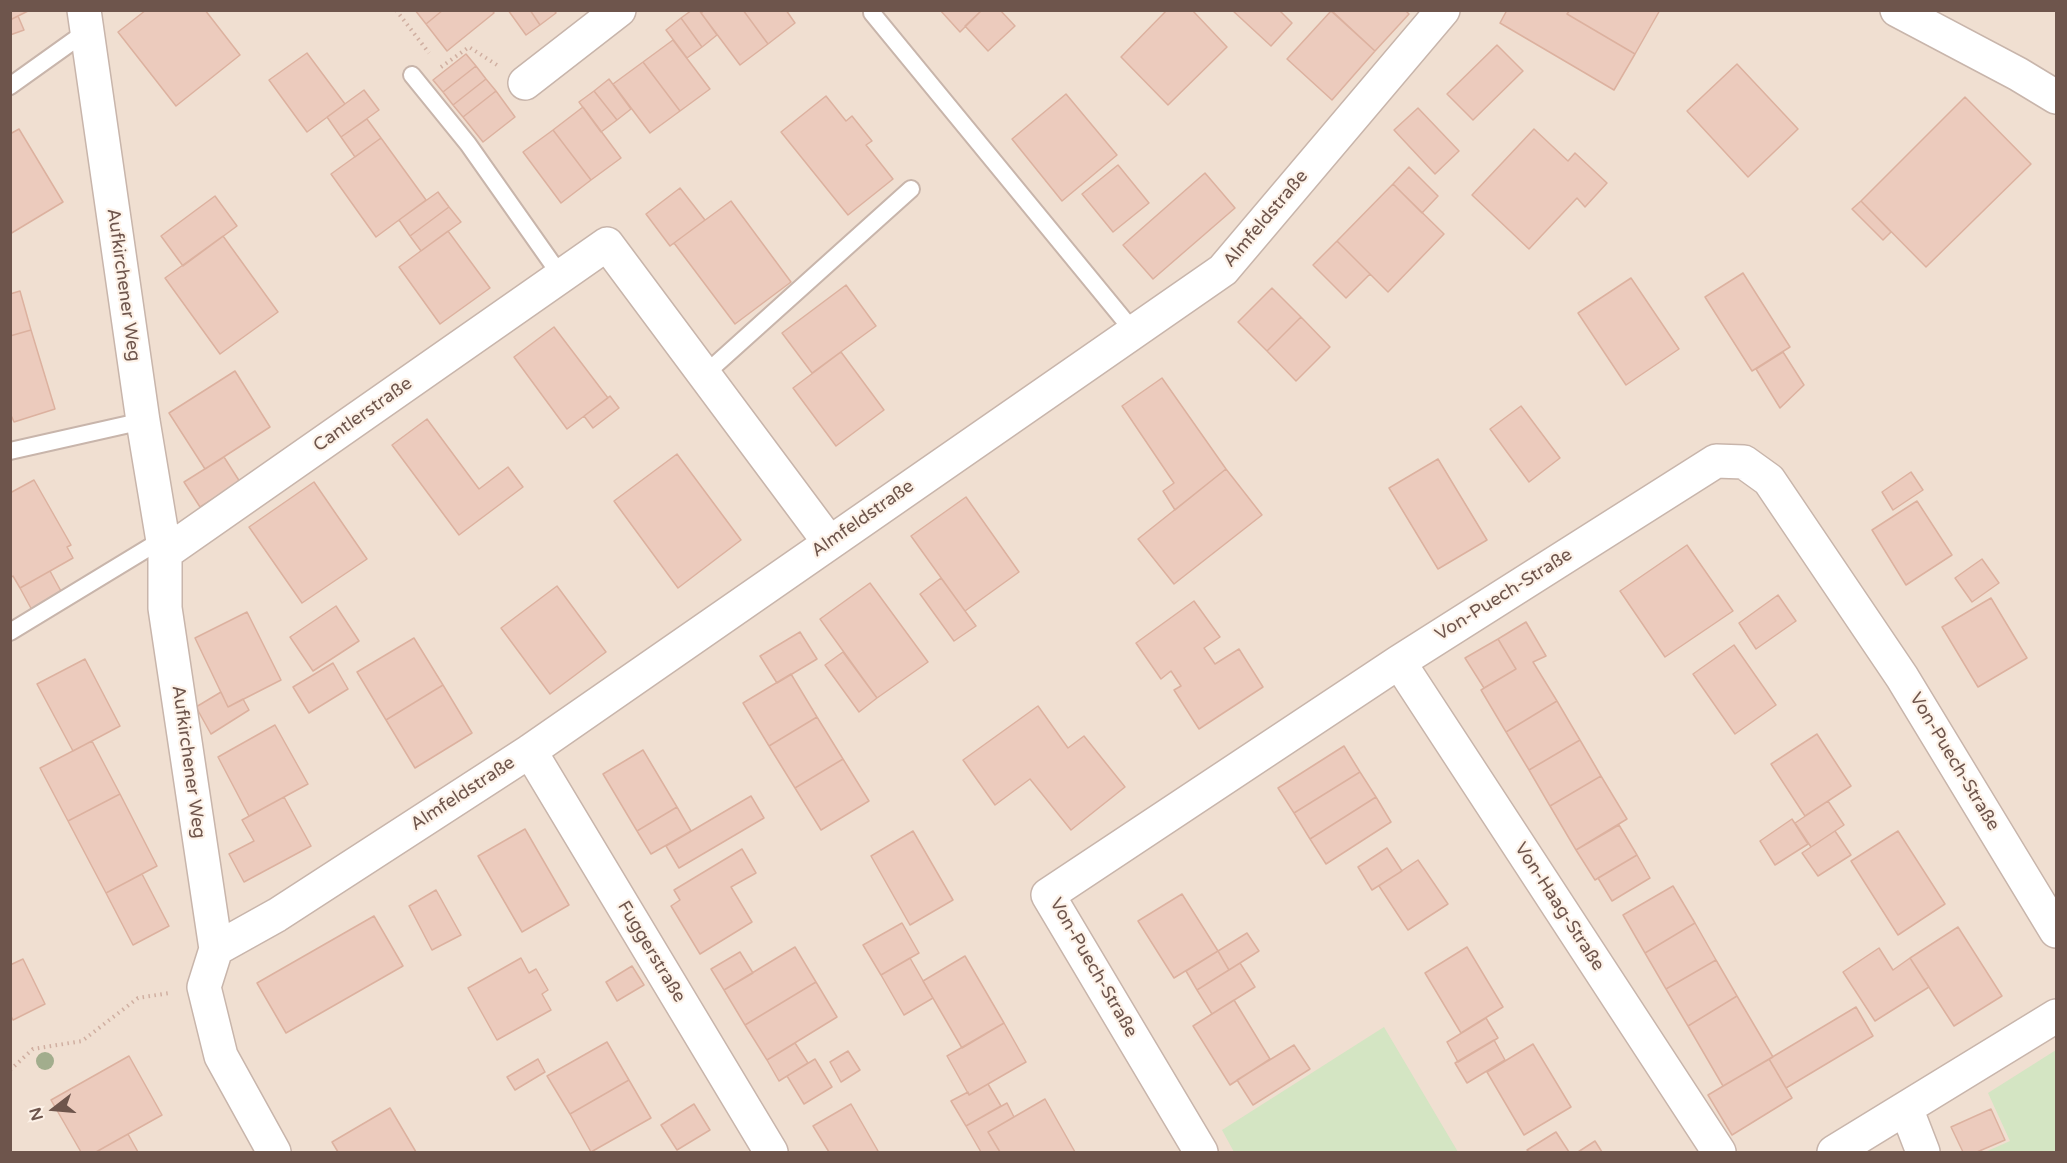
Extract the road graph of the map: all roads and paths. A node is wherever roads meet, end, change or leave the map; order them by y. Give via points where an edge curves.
1 (396, 10) edge
2 (619, 10) edge
3 (1443, 10) edge
4 (1897, 10) edge
5 (872, 13) dead end
6 (86, 21) edge
7 (412, 75) dead end
8 (525, 83) joint
9 (10, 86) edge
10 (2056, 97) edge
11 (911, 189) dead end
12 (561, 276) junction
13 (1134, 332) junction
14 (704, 375) junction
15 (143, 421) junction
16 (10, 451) edge
17 (829, 542) junction
18 (164, 546) junction
19 (10, 632) edge
20 (1399, 662) junction
21 (530, 751) junction
22 (2056, 931) edge
23 (216, 949) junction
24 (204, 987) junction
25 (2056, 1016) edge
26 (10, 1070) edge
27 (1906, 1108) junction
28 (274, 1152) edge
29 (771, 1152) edge
30 (1201, 1152) edge
31 (1719, 1152) edge
32 (1834, 1152) edge
33 (1923, 1152) edge

1 - 8 path via 441,68 469,47
2 - 8 street
3 - 13 street, Almfeldstraße via 1223,270
4 - 10 street
5 - 13 lane
6 - 9 lane, Aufkirchener Weg
6 - 15 street, Aufkirchener Weg
7 - 12 lane via 468,144
11 - 14 lane
12 - 14 street, Cantlerstraße via 607,244
12 - 18 street, Cantlerstraße
13 - 17 street, Almfeldstraße
14 - 17 street, Cantlerstraße
15 - 16 lane
15 - 18 street, Aufkirchener Weg
17 - 21 street, Almfeldstraße
18 - 19 lane
18 - 23 street, Aufkirchener Weg via 165,608
20 - 22 street, Von-Puech-Straße via 1716,460 1744,462 1769,480 1889,657
20 - 30 street, Von-Puech-Straße via 1048,895
20 - 31 street, Von-Haag-Straße
21 - 23 street, Almfeldstraße via 277,915
21 - 29 street, Fuggerstraße
23 - 24 street
24 - 26 path via 138,998 82,1041 33,1049
24 - 28 street via 221,1056
25 - 27 street
27 - 32 street
27 - 33 street

